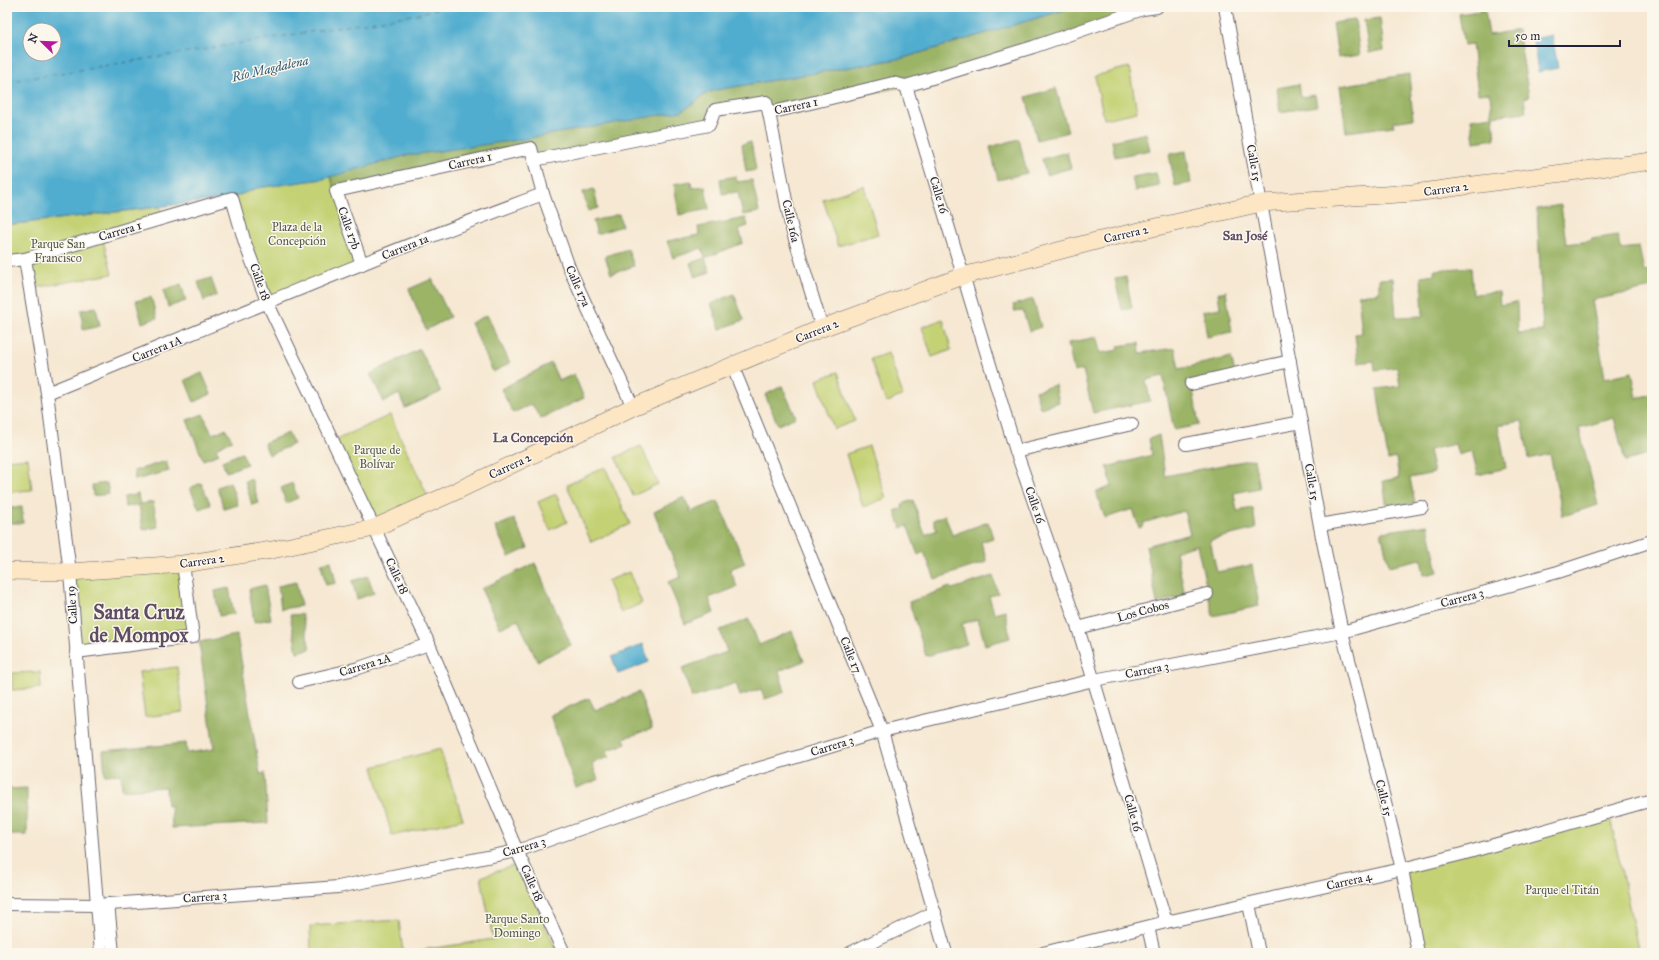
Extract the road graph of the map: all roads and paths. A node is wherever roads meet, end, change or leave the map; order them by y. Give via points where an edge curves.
1 (1157, 7) edge
2 (1225, 7) edge
3 (906, 86) junction
4 (769, 113) junction
5 (534, 160) junction
6 (1652, 161) edge
7 (336, 191) joint
8 (544, 194) junction
9 (232, 198) joint
10 (1261, 203) junction
11 (26, 258) junction
12 (7, 261) edge
13 (362, 264) junction
14 (963, 276) junction
15 (268, 304) junction
16 (822, 328) junction
17 (1290, 361) junction
18 (732, 365) junction
19 (1191, 384) dead end
20 (47, 393) junction
21 (633, 408) junction
22 (1301, 422) junction
23 (1132, 424) dead end
24 (1186, 444) dead end
25 (1016, 451) junction
26 (1422, 508) dead end
27 (1320, 524) junction
28 (374, 528) junction
29 (1652, 541) edge
30 (183, 564) junction
31 (7, 571) edge
32 (70, 572) junction
33 (1207, 594) dead end
34 (1078, 628) junction
35 (1342, 632) junction
36 (429, 644) junction
37 (76, 652) junction
38 (1094, 680) junction
39 (300, 682) dead end
40 (882, 731) junction
41 (1652, 800) edge
42 (517, 851) junction
43 (1402, 869) junction
44 (7, 904) edge
45 (1249, 904) junction
46 (103, 905) junction
47 (935, 912) junction
48 (1166, 922) junction
49 (1148, 927) junction
50 (1048, 952) edge
51 (101, 953) edge
52 (113, 953) edge
53 (564, 953) edge
54 (850, 953) edge
55 (946, 953) edge
56 (1154, 953) edge
57 (1259, 953) edge
58 (1418, 953) edge

1 - 3 street, Carrera 1 via 1143,9 1033,47
2 - 10 street, Calle 15
3 - 4 street, Carrera 1 via 893,83
3 - 14 street, Calle 16
4 - 5 street, Carrera 1 via 766,102 714,110 709,125
4 - 16 street, Calle 16a via 791,226
5 - 7 street, Carrera 1 via 531,148
5 - 8 street, Calle 17a
6 - 10 main road, Carrera 2 via 1414,193
7 - 13 street, Calle 17b
8 - 13 street, Carrera 1a
8 - 21 street, Calle 17a via 570,270
9 - 11 street, Carrera 1
9 - 15 street, Calle 18 via 245,244
10 - 14 main road, Carrera 2 via 1096,241
10 - 17 street, Calle 15
11 - 12 street, Carrera 1
11 - 20 street, Calle 19
13 - 15 street, Carrera 1a
14 - 16 main road, Carrera 2
14 - 25 street, Calle 16
15 - 20 street, Carrera 1A
15 - 28 street, Calle 18
16 - 18 main road, Carrera 2
17 - 19 street
17 - 22 street, Calle 15
18 - 21 main road, Carrera 2
18 - 40 street, Calle 17
20 - 32 street, Calle 19
21 - 28 main road, Carrera 2
22 - 24 street
22 - 27 street, Calle 15
23 - 25 street
25 - 34 street, Calle 16
26 - 27 street
27 - 35 street, Calle 15
28 - 30 main road, Carrera 2 via 272,550
28 - 36 street, Calle 18
29 - 35 street, Carrera 3 via 1558,572
30 - 32 main road, Carrera 2
30 - 37 street via 192,637
31 - 32 main road, Carrera 2
32 - 37 street, Calle 19
33 - 34 street, Los Cobos
34 - 38 street, Calle 16
35 - 38 street, Carrera 3
35 - 43 street, Calle 15
36 - 39 street, Carrera 2A via 359,668
36 - 42 street, Calle 18
37 - 46 street, Calle 19
38 - 40 street, Carrera 3
38 - 48 street, Calle 16
40 - 42 street, Carrera 3 via 714,782
40 - 47 street, Calle 17
41 - 43 street, Carrera 4
42 - 46 street, Carrera 3 via 338,887
42 - 53 street, Calle 18
43 - 45 street, Carrera 4
43 - 58 street, Calle 15
44 - 46 street, Carrera 3
45 - 48 street, Carrera 4
45 - 57 street
46 - 51 street, Calle 19
46 - 52 street, Calle 19
47 - 54 street
47 - 55 street, Calle 17
48 - 49 street, Carrera 4
49 - 50 street, Carrera 4
49 - 56 street

